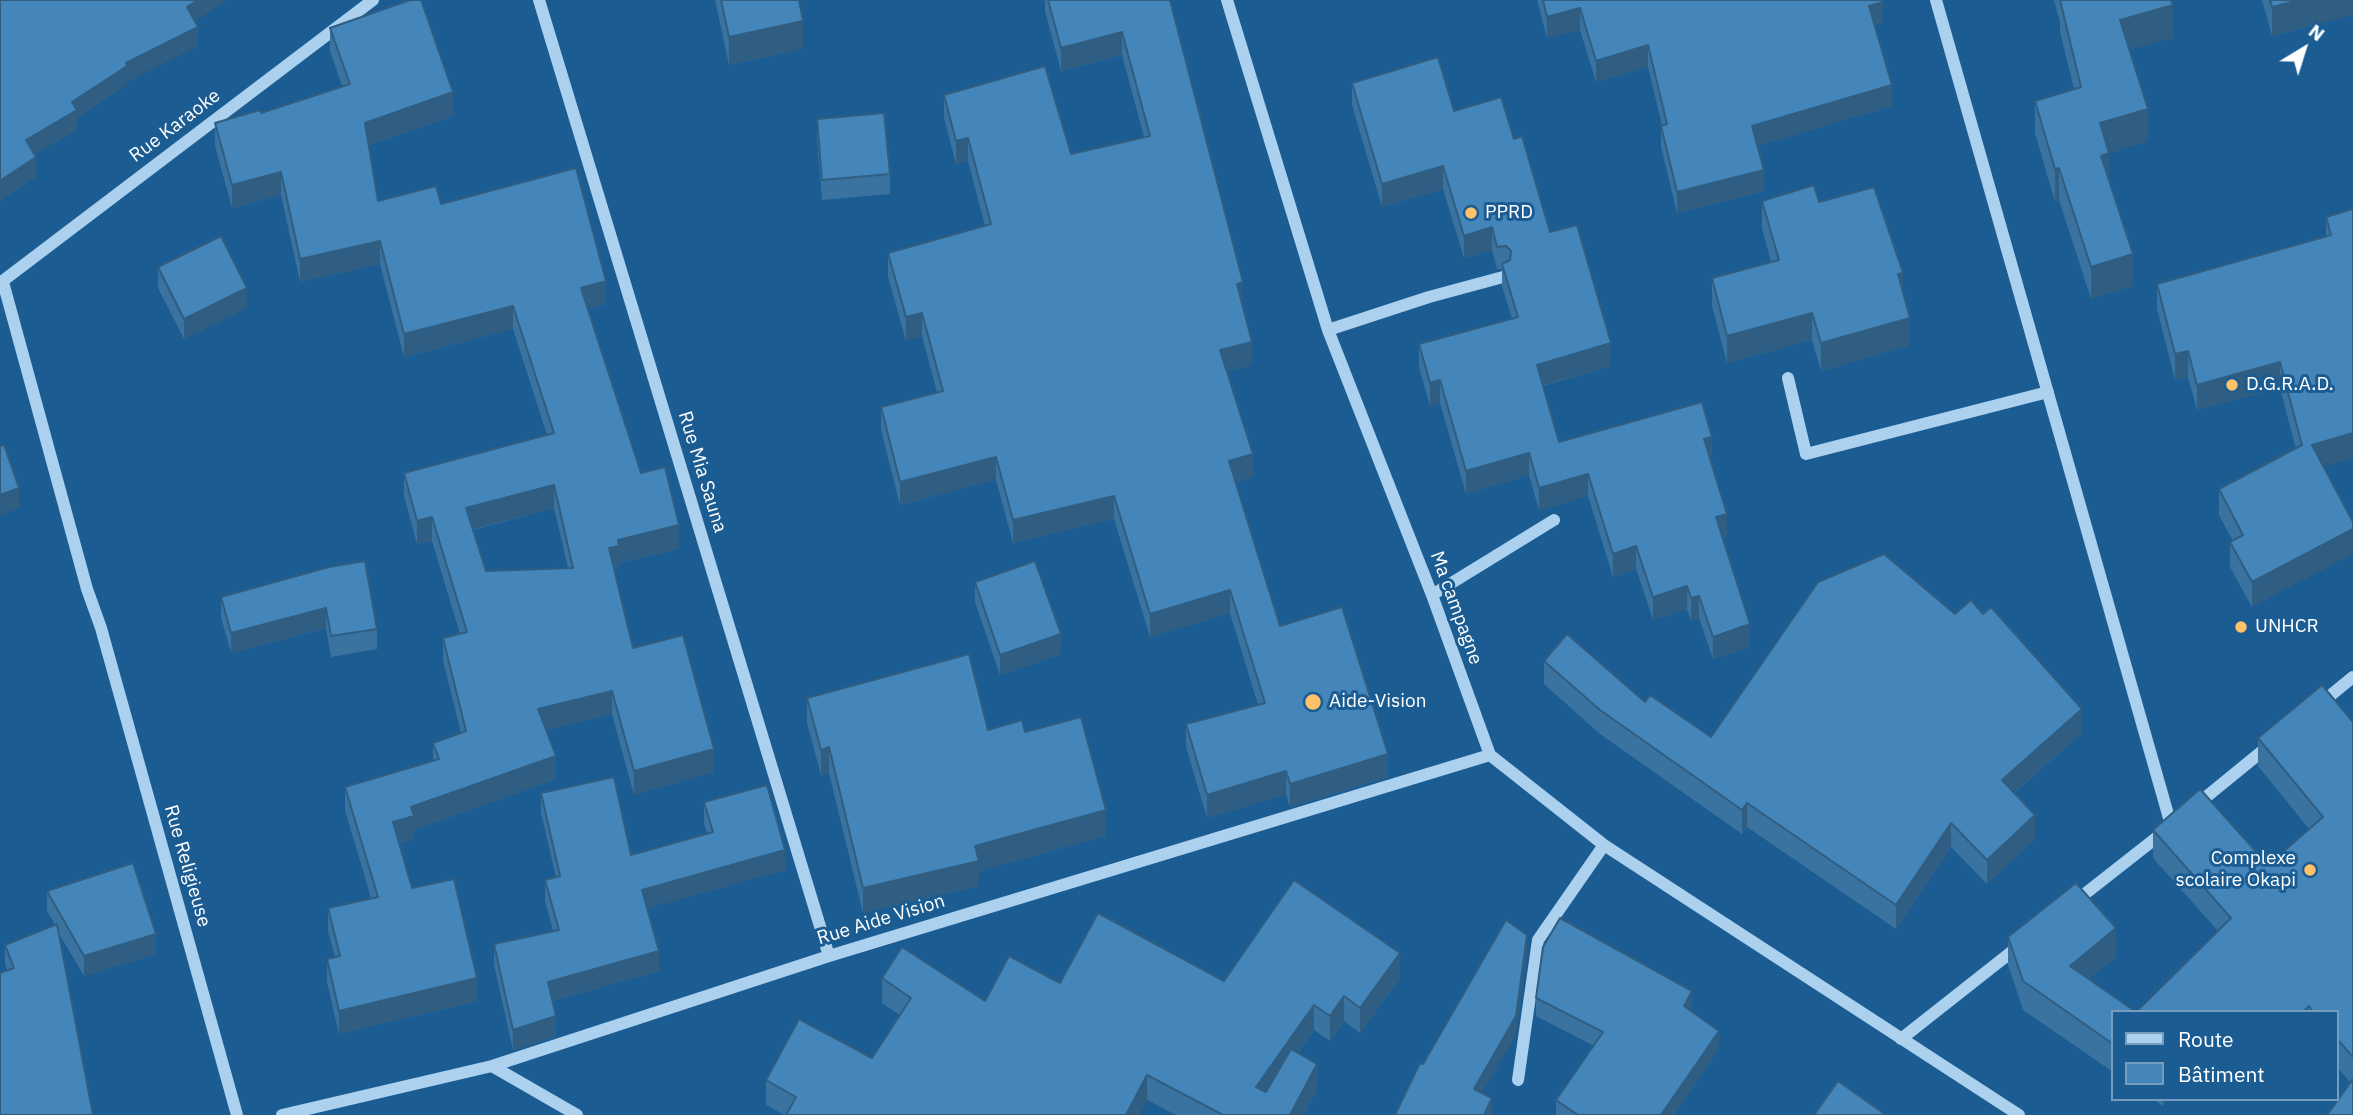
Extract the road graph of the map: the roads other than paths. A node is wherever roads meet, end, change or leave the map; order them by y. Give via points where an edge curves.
1 (373, 0) edge
2 (539, 0) edge
3 (1227, 0) edge
4 (1936, 0) edge
5 (1503, 277) edge
6 (1, 283) edge
7 (1328, 330) junction
8 (1788, 379) dead end
9 (2048, 392) junction
10 (1555, 520) dead end
11 (1432, 595) junction
12 (2353, 677) edge
13 (2310, 712) edge
14 (2278, 738) edge
15 (1490, 755) junction
16 (2171, 825) junction
17 (1604, 845) junction
18 (2063, 911) edge
19 (2031, 936) edge
20 (829, 956) junction
21 (1901, 1039) junction
22 (492, 1066) junction
23 (1518, 1080) dead end
24 (237, 1115) edge
25 (282, 1115) edge
26 (577, 1115) edge
27 (2019, 1115) edge

1 - 6 street, Rue Karaoke
2 - 20 street, Rue Mia Sauna
3 - 7 street, Ma campagne
4 - 9 street
5 - 7 street
6 - 24 street, Rue Religieuse
7 - 11 street, Ma campagne
8 - 9 street via 1806,454
9 - 16 street
10 - 11 street
11 - 15 street, Ma campagne
12 - 13 street
14 - 16 street
15 - 17 street
15 - 20 street, Rue Aide Vision
16 - 18 street
17 - 21 street
17 - 23 street via 1538,940
19 - 21 street
20 - 22 street, Rue Aide Vision
21 - 27 street
22 - 25 street, Rue Aide Vision
22 - 26 street

